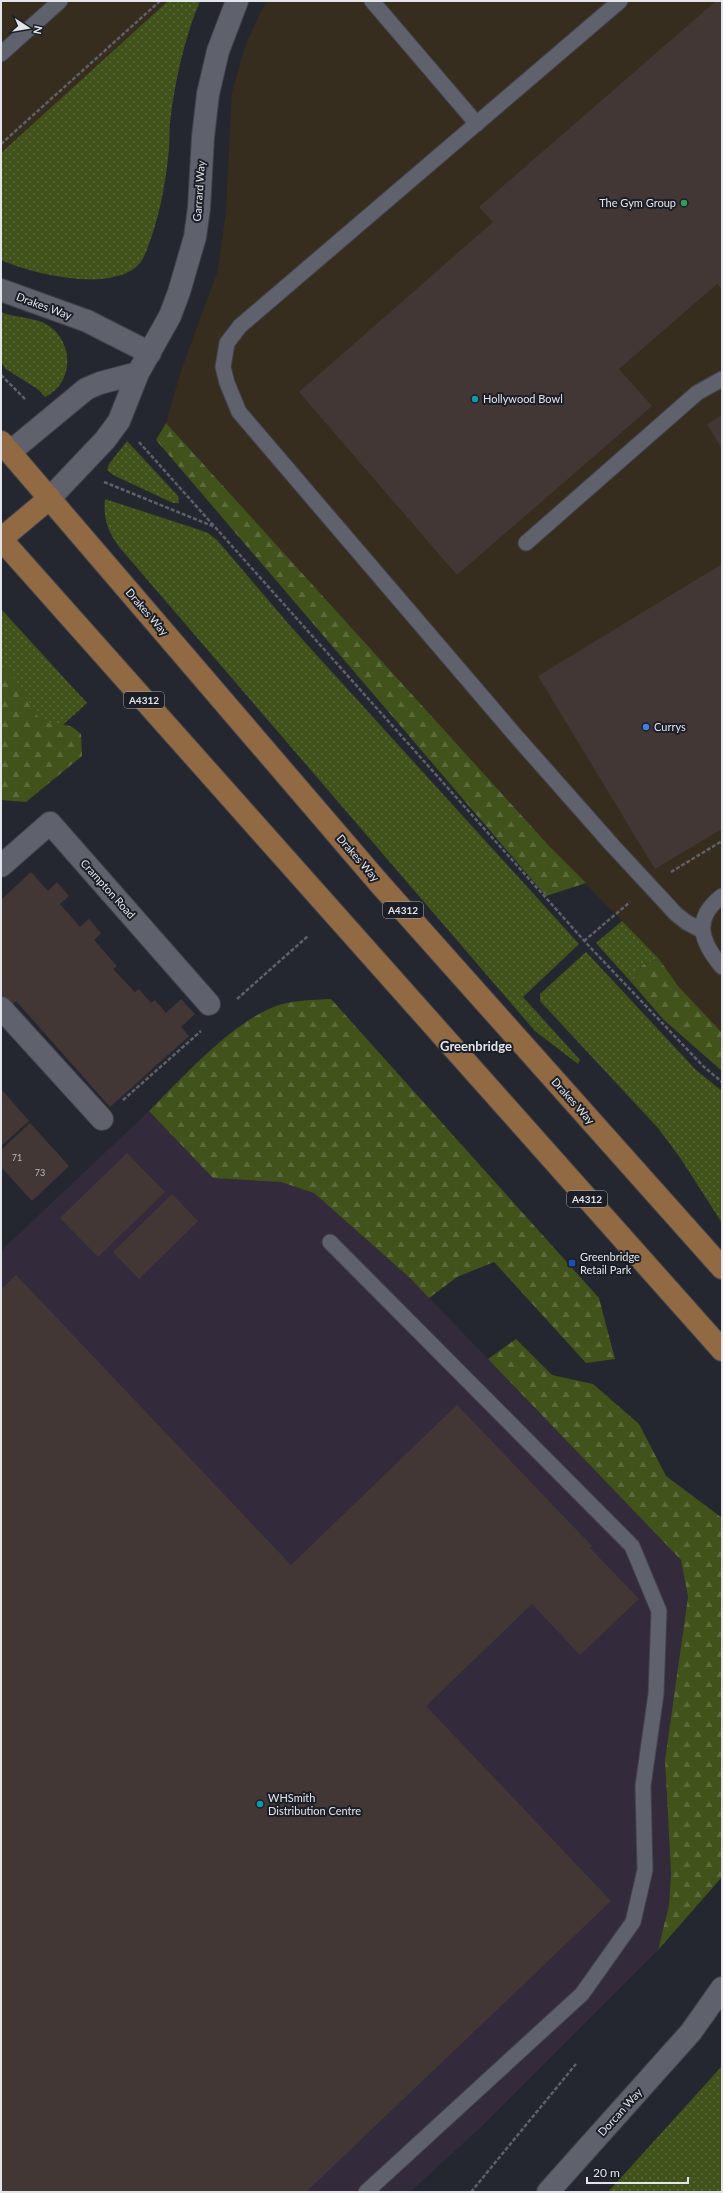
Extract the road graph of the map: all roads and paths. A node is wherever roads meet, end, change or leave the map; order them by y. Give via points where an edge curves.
1 (60, 1) edge
2 (160, 1) edge
3 (237, 1) edge
4 (372, 1) edge
5 (620, 1) edge
6 (1, 54) edge
7 (477, 124) junction
8 (1, 144) edge
9 (1, 290) edge
10 (150, 353) junction
11 (138, 373) junction
12 (2, 377) edge
13 (722, 379) edge
14 (119, 421) junction
15 (46, 422) junction
16 (4, 451) edge
17 (85, 462) junction
18 (50, 498) junction
19 (215, 527) junction
20 (1, 539) edge
21 (526, 543) dead end
22 (722, 841) edge
23 (1, 866) edge
24 (650, 885) junction
25 (722, 896) edge
26 (703, 931) junction
27 (584, 941) junction
28 (722, 967) edge
29 (209, 1004) dead end
30 (2, 1012) edge
31 (722, 1082) edge
32 (102, 1119) dead end
33 (330, 1242) dead end
34 (722, 1268) edge
35 (722, 1350) edge
36 (722, 1988) edge
37 (722, 2015) edge
38 (691, 2032) junction
39 (576, 2064) dead end
40 (366, 2192) edge
41 (471, 2192) edge
42 (548, 2192) edge

1 - 6 lane
2 - 8 path
3 - 10 street, Garrard Way via 218,51 208,94 199,208 191,253 170,316
4 - 7 lane
5 - 7 lane
7 - 24 lane via 240,326 227,342 223,367 239,412 425,632
9 - 10 street, Drakes Way via 87,321
10 - 11 street, Garrard Way
11 - 14 street, Garrard Way
11 - 15 street via 86,389
12 - 15 path
13 - 21 lane via 697,393
14 - 17 street, Garrard Way
14 - 19 path
15 - 16 street
16 - 18 main road, Drakes Way / A4312
17 - 18 street, Garrard Way
17 - 19 path via 105,482
18 - 20 main road
18 - 34 main road, Drakes Way / A4312 via 378,882
19 - 27 path
20 - 35 main road, A4312
22 - 24 path
23 - 29 street, Crampton Road via 50,823
24 - 26 lane via 686,922
24 - 27 path
25 - 26 lane via 706,912
26 - 28 lane via 707,949
27 - 31 path via 703,1066
30 - 32 street
33 - 40 lane via 632,1546 659,1611 656,1694 643,1786 645,1870 633,1922 582,1994
36 - 38 street, Dorcan Way
37 - 38 street, Dorcan Way
38 - 42 street, Dorcan Way
39 - 41 path

